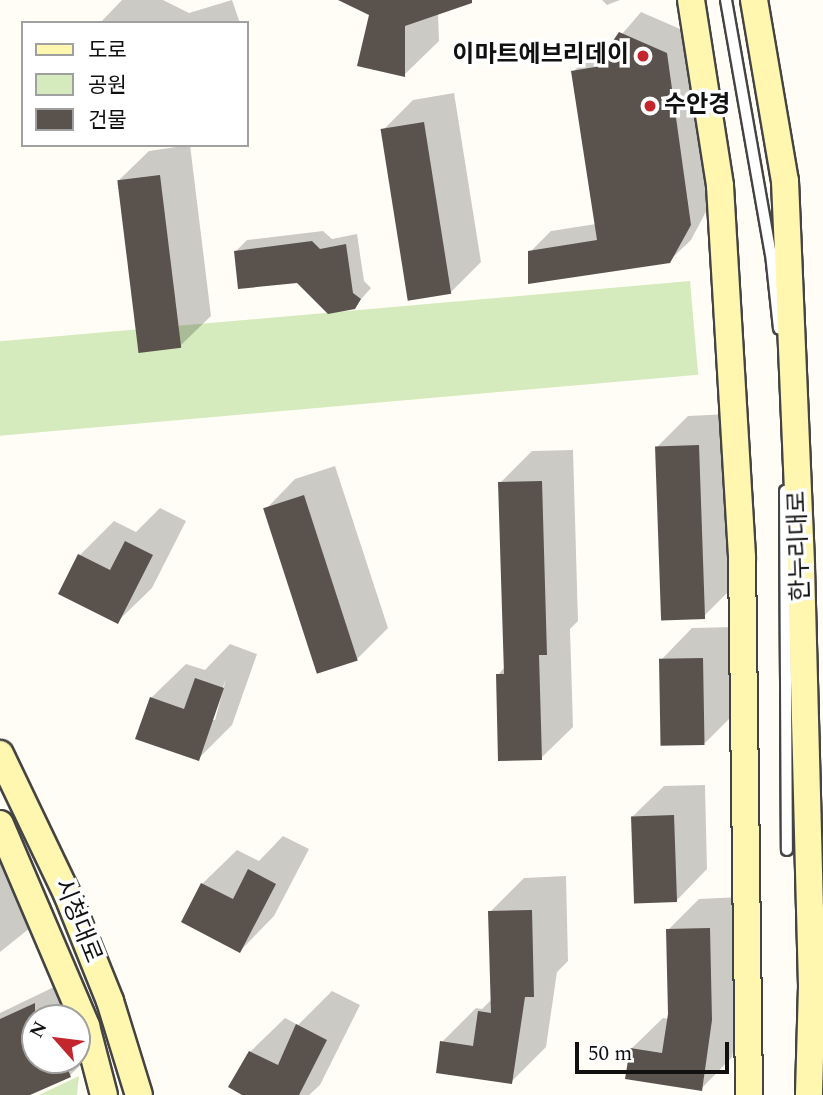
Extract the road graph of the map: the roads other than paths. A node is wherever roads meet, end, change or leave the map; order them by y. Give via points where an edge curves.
1 (691, 0) edge
2 (726, 0) edge
3 (754, 0) edge
4 (0, 754) edge
5 (0, 824) edge
6 (787, 850) dead end
7 (104, 1095) edge
8 (139, 1095) edge
9 (749, 1095) edge
10 (809, 1095) edge

1 - 9 street via 720,186 740,530 751,995
2 - 6 lane via 771,254 785,386
3 - 10 street, 한누리대로 via 785,181 801,566 811,986
4 - 8 street, 시청대로 via 68,894 110,1001
5 - 7 street, 시청대로 via 86,1026

